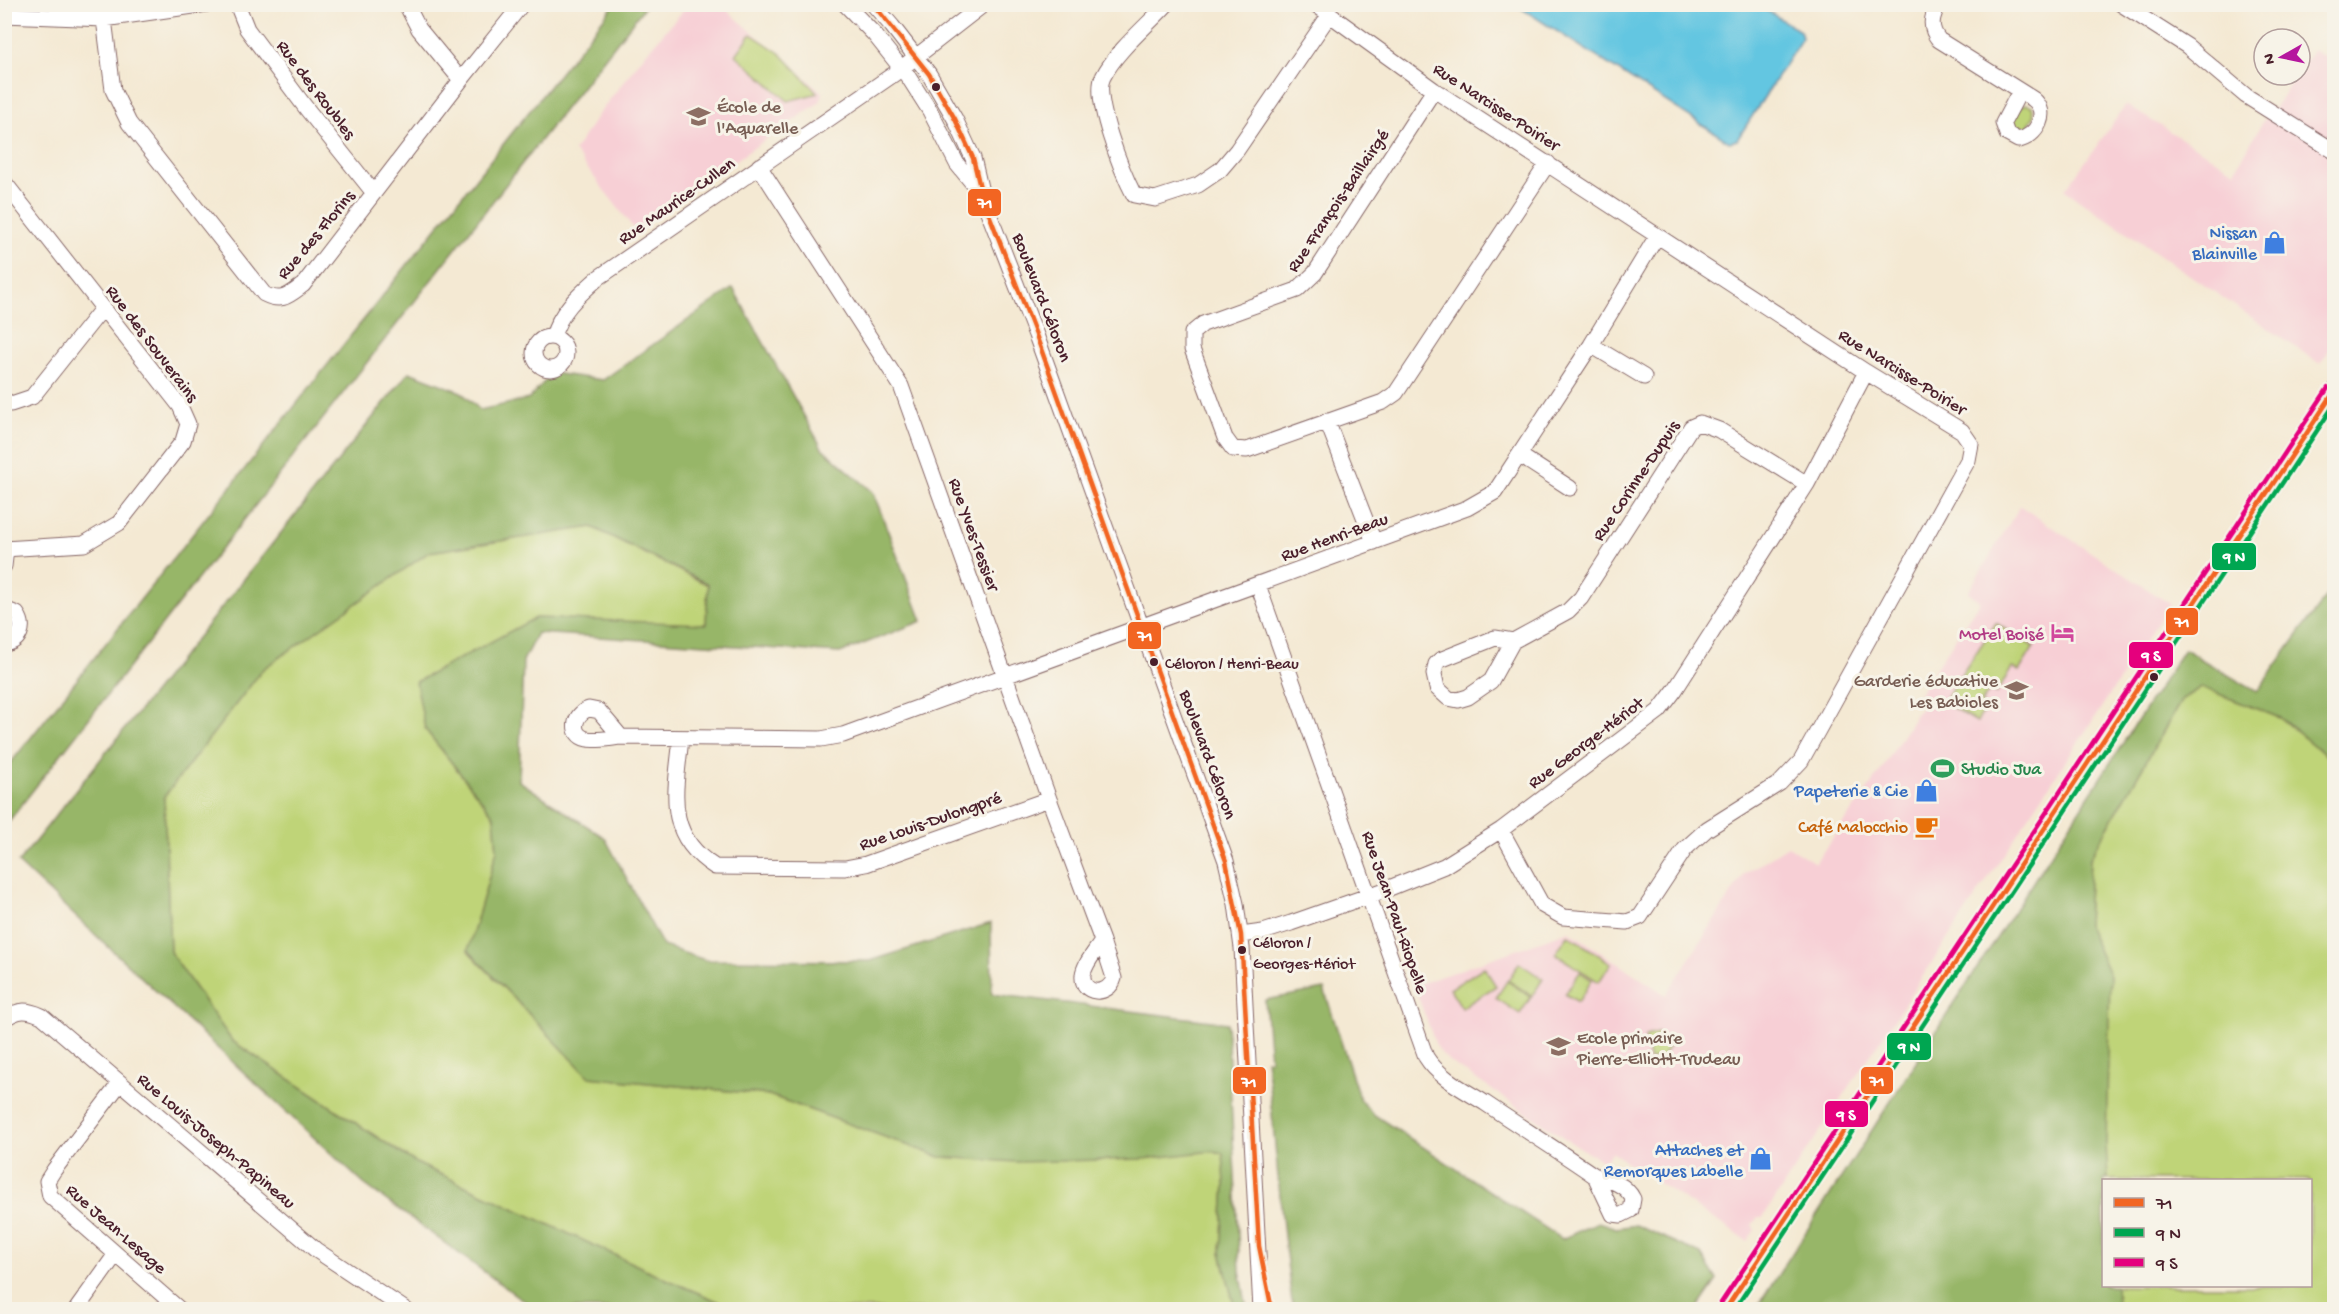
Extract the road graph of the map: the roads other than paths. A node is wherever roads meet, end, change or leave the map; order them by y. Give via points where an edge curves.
1 (207, 4) edge
2 (237, 4) edge
3 (406, 4) edge
4 (522, 4) edge
5 (845, 4) edge
6 (873, 4) edge
7 (984, 4) edge
8 (1167, 4) edge
9 (1316, 4) edge
10 (1940, 4) edge
11 (2121, 4) edge
12 (1330, 14) junction
13 (4, 15) edge
14 (104, 19) junction
15 (917, 57) junction
16 (902, 68) junction
17 (461, 80) junction
18 (1434, 90) junction
19 (2020, 91) dead end
20 (2334, 151) edge
21 (1548, 164) junction
22 (759, 166) junction
23 (4, 182) edge
24 (374, 193) junction
25 (982, 196) junction
26 (1657, 236) junction
27 (102, 309) junction
28 (553, 337) dead end
29 (1591, 345) junction
30 (1866, 372) junction
31 (1644, 377) dead end
32 (2334, 392) edge
33 (4, 400) edge
34 (1328, 421) junction
35 (1519, 455) junction
36 (1808, 484) junction
37 (1570, 488) dead end
38 (1374, 542) junction
39 (5, 549) edge
40 (4, 566) edge
41 (1258, 585) junction
42 (4, 609) edge
43 (1142, 627) junction
44 (1513, 641) junction
45 (4, 644) edge
46 (1005, 675) junction
47 (621, 736) dead end
48 (681, 738) junction
49 (1049, 799) junction
50 (1502, 830) junction
51 (1369, 896) junction
52 (1240, 936) junction
53 (1102, 941) dead end
54 (4, 1019) edge
55 (120, 1083) junction
56 (1595, 1176) dead end
57 (1259, 1246) junction
58 (116, 1254) junction
59 (76, 1310) edge
60 (180, 1310) edge
61 (406, 1310) edge
62 (1261, 1310) edge
63 (1272, 1310) edge
64 (1725, 1310) edge

1 - 14 street
2 - 24 street, Rue des Roubles via 247,28
3 - 17 street via 419,29
4 - 17 street, Rue des Florins
5 - 16 street, Boulevard Céloron
6 - 15 street, Boulevard Céloron
7 - 15 street, Rue Maurice-Cullen
8 - 12 street via 1101,79 1101,103 1124,176 1134,195 1155,199 1198,185 1220,170
9 - 12 street, Rue Narcisse-Poirier
10 - 19 street via 1932,19 1937,37
11 - 20 street via 2187,46 2238,91
12 - 18 street, Rue Narcisse-Poirier
13 - 14 street
14 - 24 street, Rue des Florins via 113,90 129,123 264,294 274,299 287,297 303,285
15 - 16 street, Rue Maurice-Cullen
15 - 25 street, Boulevard Céloron via 965,138
16 - 22 street, Rue Maurice-Cullen
16 - 25 street, Boulevard Céloron via 957,164
17 - 24 street, Rue des Florins
18 - 21 street, Rue Narcisse-Poirier
18 - 34 street, Rue François-Baillairgé via 1305,284 1203,324 1192,333 1192,349 1225,438 1233,449 1247,450
21 - 26 street, Rue Narcisse-Poirier
21 - 34 street, Rue François-Baillairgé via 1396,393 1383,402
22 - 28 street, Rue Maurice-Cullen via 598,278 557,320
22 - 46 street, Rue Yves-Tessier via 901,386
23 - 27 street, Rue des Souverains
25 - 43 street, Boulevard Céloron via 1026,305
26 - 29 street, Rue Henri-Beau
26 - 30 street, Rue Narcisse-Poirier
27 - 33 street via 32,397 11,404
27 - 39 street, Rue des Souverains via 180,406 188,424 183,441 119,523 84,544
29 - 31 street
29 - 35 street, Rue Henri-Beau
30 - 36 street, Rue George-Hériot
30 - 50 street, Rue Narcisse-Poirier via 1962,431 1971,444 1968,460 1801,761 1780,783 1707,829 1685,849 1640,916 1627,922 1563,917 1542,905
32 - 64 main road
34 - 38 street
35 - 37 street
35 - 38 street, Rue Henri-Beau via 1495,492 1467,508
36 - 44 street, Rue Corinne-Dupuis via 1719,430 1700,423 1692,427 1581,598 1568,611
36 - 50 street, Rue George-Hériot via 1659,711
38 - 41 street, Rue Henri-Beau
39 - 40 street, Rue des Souverains
41 - 43 street, Rue Henri-Beau
41 - 51 street, Rue Jean-Paul-Riopelle
42 - 45 street via 17,614 22,631 15,640
43 - 46 street
43 - 52 street, Boulevard Céloron via 1222,849
44 - 44 street, Rue Corinne-Dupuis via 1494,638 1440,660 1434,674 1437,688 1448,698 1458,700 1479,690 1491,681
46 - 48 street via 843,735 820,739
46 - 49 street, Rue Yves-Tessier
47 - 48 street
48 - 49 street, Rue Louis-Dulongpré via 675,807 680,827 697,856 715,867 845,868 866,864
49 - 53 street, Rue Yves-Tessier
50 - 51 street, Rue George-Hériot via 1444,866
51 - 52 street, Rue George-Hériot
51 - 56 street, Rue Jean-Paul-Riopelle via 1429,1062
52 - 57 street, Boulevard Céloron
54 - 55 street, Rue Louis-Joseph-Papineau via 26,1009 42,1016
55 - 58 street, Rue Jean-Lesage via 47,1181 50,1196
55 - 61 street, Rue Louis-Joseph-Papineau via 316,1250
57 - 62 street, Boulevard Céloron
57 - 63 street, Boulevard Céloron
58 - 59 street
58 - 60 street, Rue Jean-Lesage

